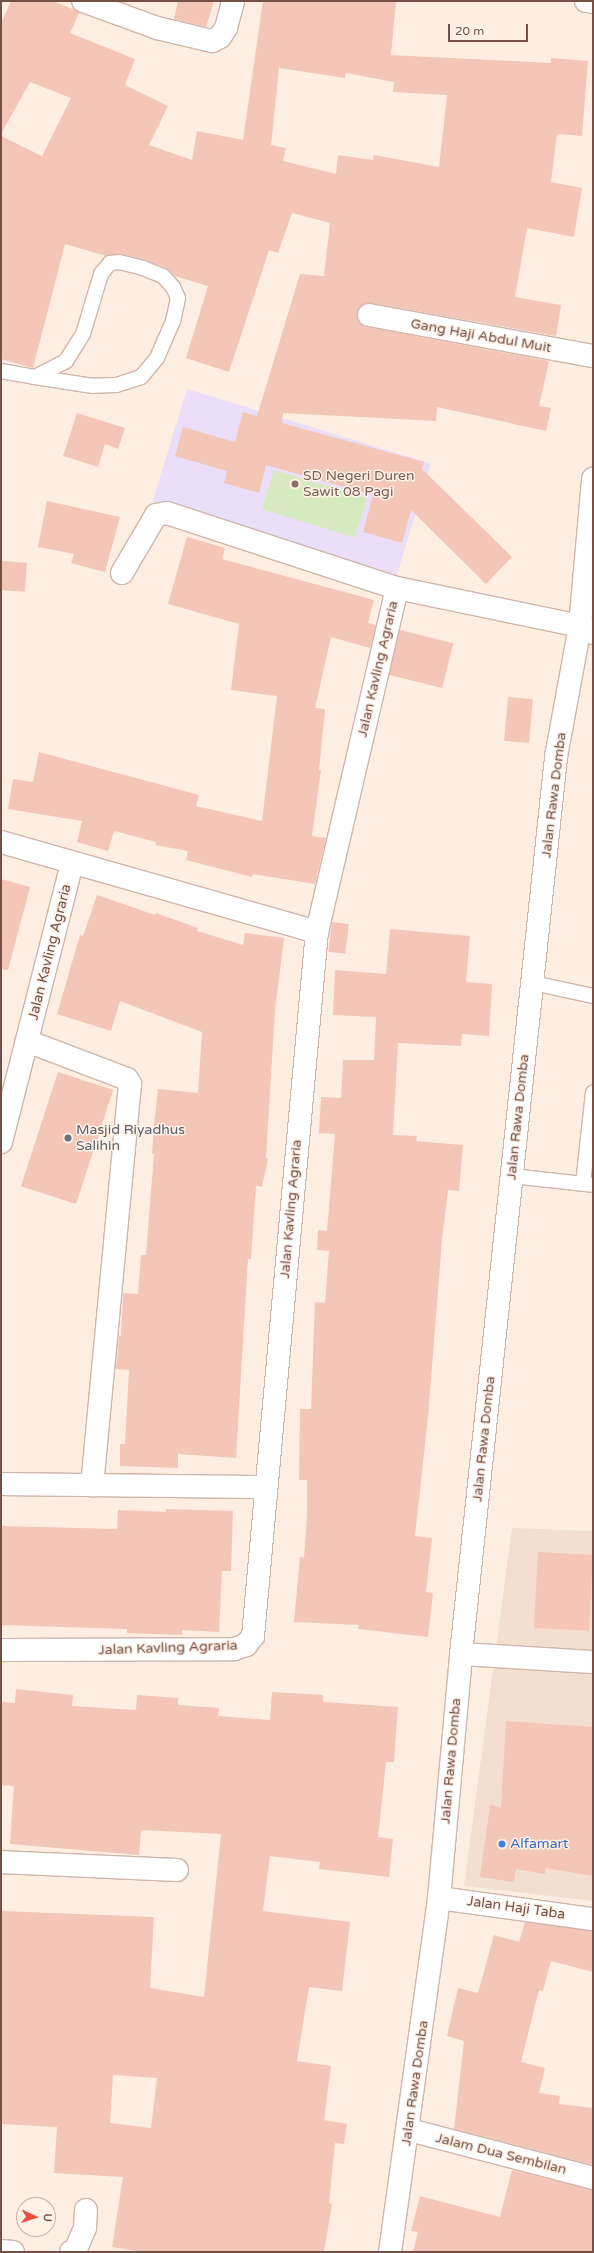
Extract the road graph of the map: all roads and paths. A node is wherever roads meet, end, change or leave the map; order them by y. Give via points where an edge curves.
1 (83, 1) edge
2 (233, 1) edge
3 (586, 1) edge
4 (593, 2) edge
5 (369, 315) dead end
6 (593, 356) edge
7 (1, 371) edge
8 (35, 377) junction
9 (593, 479) edge
10 (122, 573) dead end
11 (396, 588) junction
12 (586, 629) edge
13 (1, 842) edge
14 (72, 863) junction
15 (317, 932) junction
16 (533, 983) junction
17 (593, 996) edge
18 (27, 1041) junction
19 (593, 1093) edge
20 (1, 1142) edge
21 (512, 1176) junction
22 (588, 1184) edge
23 (1, 1484) edge
24 (92, 1485) junction
25 (265, 1487) junction
26 (1, 1650) edge
27 (461, 1654) junction
28 (593, 1662) edge
29 (1, 1862) edge
30 (176, 1870) dead end
31 (439, 1898) junction
32 (593, 1919) edge
33 (409, 2130) junction
34 (593, 2178) edge
35 (86, 2210) dead end
36 (1, 2252) edge
37 (13, 2252) edge
38 (71, 2252) edge
39 (390, 2252) edge

1 - 2 street via 157,28 212,41 220,37 226,28
3 - 4 street
5 - 6 street, Gang Haji Abdul Muit
7 - 8 lane
8 - 8 lane via 93,386 116,385 141,377 157,358 173,321 178,298 173,287 163,276 143,268 119,262 110,263 101,274 83,334 66,361
9 - 12 street, Jalan Rawa Domba
10 - 11 street via 156,515 167,513
11 - 12 street, Jalan Kavling Agraria
11 - 15 street, Jalan Kavling Agraria
12 - 16 street, Jalan Rawa Domba via 556,757
13 - 14 street
14 - 15 street
14 - 18 street, Jalan Kavling Agraria
15 - 25 street, Jalan Kavling Agraria
16 - 17 lane
16 - 21 street, Jalan Rawa Domba
18 - 20 street, Jalan Kavling Agraria
18 - 24 street via 127,1079 130,1084
19 - 22 lane
21 - 22 lane
21 - 27 street, Jalan Rawa Domba
23 - 24 street
24 - 25 street
25 - 26 street, Jalan Kavling Agraria via 253,1636 246,1645 234,1649
27 - 28 street
27 - 31 street, Jalan Rawa Domba
29 - 30 street
31 - 32 street, Jalan Haji Taba
31 - 33 street, Jalan Rawa Domba
33 - 34 street, Jalam Dua Sembilan
33 - 39 street, Jalan Rawa Domba
35 - 38 street via 85,2228 76,2249
36 - 37 street

